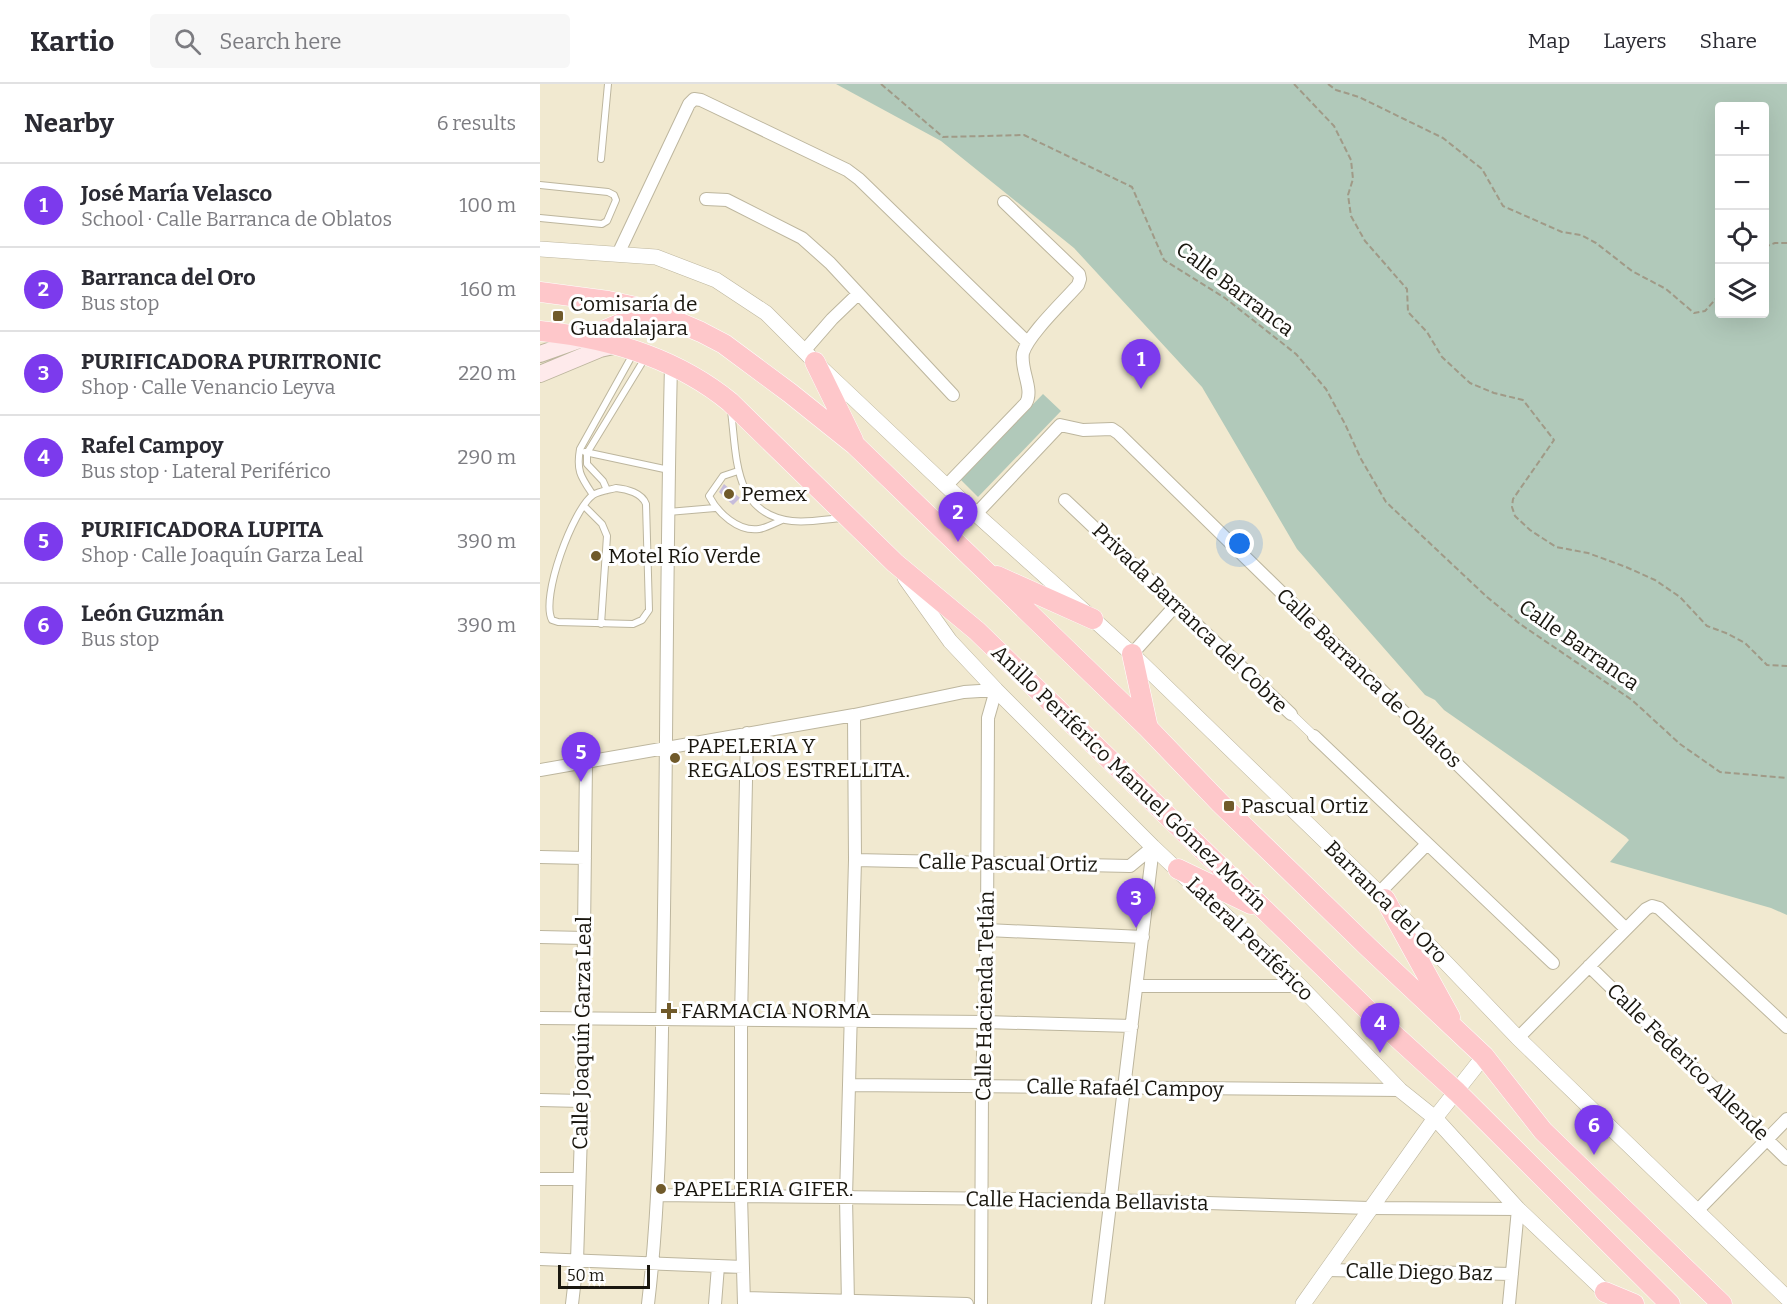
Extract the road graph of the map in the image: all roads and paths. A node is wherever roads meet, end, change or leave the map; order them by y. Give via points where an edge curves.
1 (608, 84) edge
2 (881, 84) edge
3 (1294, 84) edge
4 (1328, 84) edge
5 (601, 159) dead end
6 (540, 185) edge
7 (706, 199) dead end
8 (1004, 202) dead end
9 (540, 218) edge
10 (1787, 243) edge
11 (1769, 245) edge
12 (540, 249) edge
13 (618, 254) junction
14 (540, 292) edge
15 (858, 294) junction
16 (1715, 299) edge
17 (650, 310) junction
18 (540, 331) edge
19 (589, 337) junction
20 (1027, 342) junction
21 (634, 350) junction
22 (540, 354) edge
23 (810, 356) junction
24 (671, 366) junction
25 (540, 374) edge
26 (954, 395) dead end
27 (730, 402) junction
28 (855, 445) junction
29 (580, 449) junction
30 (587, 453) junction
31 (669, 470) junction
32 (738, 471) junction
33 (947, 485) junction
34 (607, 490) junction
35 (593, 495) junction
36 (1065, 500) dead end
37 (584, 506) junction
38 (715, 508) junction
39 (668, 512) junction
40 (976, 514) junction
41 (849, 518) junction
42 (782, 519) junction
43 (895, 563) junction
44 (984, 570) junction
45 (1176, 605) junction
46 (1093, 619) junction
47 (601, 624) junction
48 (1132, 654) junction
49 (1787, 666) edge
50 (996, 690) junction
51 (1291, 714) joint
52 (854, 715) junction
53 (1148, 728) junction
54 (747, 733) junction
55 (1314, 736) joint
56 (667, 748) junction
57 (586, 762) junction
58 (540, 771) edge
59 (1787, 778) edge
60 (1427, 843) junction
61 (1154, 847) junction
62 (540, 857) edge
63 (585, 858) junction
64 (855, 860) junction
65 (987, 862) junction
66 (1178, 869) junction
67 (1382, 896) junction
68 (1268, 912) junction
69 (1625, 928) junction
70 (987, 930) junction
71 (540, 937) edge
72 (1143, 937) junction
73 (584, 938) junction
74 (1553, 963) dead end
75 (1590, 966) junction
76 (1137, 986) junction
77 (1300, 986) junction
78 (540, 1018) edge
79 (582, 1018) junction
80 (662, 1019) junction
81 (741, 1019) junction
82 (851, 1021) junction
83 (985, 1022) junction
84 (1132, 1026) junction
85 (1787, 1027) edge
86 (1458, 1033) junction
87 (1518, 1038) junction
88 (1484, 1056) junction
89 (850, 1085) junction
90 (982, 1086) junction
91 (1124, 1088) junction
92 (1400, 1090) junction
93 (1456, 1092) junction
94 (540, 1100) edge
95 (582, 1101) junction
96 (1435, 1118) junction
97 (1787, 1119) edge
98 (1767, 1139) junction
99 (1787, 1159) edge
100 (540, 1179) edge
101 (579, 1179) junction
102 (657, 1195) junction
103 (741, 1196) junction
104 (846, 1197) junction
105 (982, 1198) junction
106 (1111, 1200) junction
107 (1369, 1208) junction
108 (1518, 1209) junction
109 (1697, 1211) junction
110 (540, 1259) edge
111 (577, 1261) junction
112 (653, 1264) junction
113 (718, 1266) junction
114 (743, 1267) junction
115 (1327, 1270) junction
116 (1512, 1274) junction
117 (1612, 1298) edge
118 (1787, 1298) edge
119 (744, 1301) edge
120 (848, 1302) edge
121 (572, 1304) edge
122 (648, 1304) edge
123 (715, 1304) edge
124 (967, 1304) edge
125 (981, 1304) edge
126 (1098, 1304) edge
127 (1303, 1304) edge
128 (1509, 1304) edge
129 (1634, 1304) edge
130 (1670, 1304) edge
131 (1722, 1304) edge

1 - 5 lane
2 - 59 path, Calle Barranca via 943,137 1024,135 1132,187 1164,260 1225,298 1296,354 1326,389 1386,502 1487,597 1632,700 1680,744 1720,772
3 - 49 path via 1334,126 1351,160 1351,216 1365,241 1407,290 1408,312 1427,332 1442,357 1470,383 1523,400 1554,440 1513,499 1515,516 1556,547 1588,553 1654,580 1680,597 1707,626 1745,643 1767,665
4 - 16 path via 1443,138 1482,169 1503,206 1596,243 1632,271 1666,289 1694,313 1705,310
6 - 9 lane via 608,192 616,200 602,224
7 - 15 street via 727,200 802,238
8 - 20 street via 1080,279
10 - 11 path
12 - 13 street
13 - 20 street via 689,104 694,99 701,100 847,170
13 - 23 street via 656,257 716,280 766,313
14 - 17 highway
15 - 23 street via 832,319
15 - 26 street
17 - 19 highway
17 - 28 highway via 724,344
18 - 19 highway, Anillo Periférico Manuel Gómez Morín
19 - 21 highway, Anillo Periférico Manuel Gómez Morín
19 - 22 main road
20 - 33 street via 1023,355 1029,392 1026,403
21 - 24 highway, Anillo Periférico Manuel Gómez Morín
21 - 25 main road via 600,349
21 - 29 lane
21 - 30 lane
23 - 28 highway
23 - 33 street, Barranca del Oro
24 - 27 highway, Anillo Periférico Manuel Gómez Morín via 710,386
24 - 31 street
27 - 32 lane
27 - 41 highway, Anillo Periférico Manuel Gómez Morín
28 - 44 highway
29 - 30 lane
29 - 35 lane via 577,465
30 - 31 lane
30 - 34 lane via 587,464
31 - 39 street
32 - 38 lane via 723,476 709,496
32 - 42 lane via 753,502
33 - 40 street, Barranca del Oro
34 - 35 lane
34 - 47 lane via 622,489 644,499 646,504 649,606 639,622
35 - 37 lane
36 - 45 street, Privada Barranca del Cobre
37 - 47 lane via 602,524 607,536
37 - 47 lane via 554,570 548,614 558,622
38 - 39 lane
38 - 42 lane via 747,528 760,529
39 - 56 street
40 - 46 street, Barranca del Oro
40 - 69 street, Calle Barranca de Oblatos via 1060,425 1083,430 1112,429
41 - 42 lane
41 - 43 highway, Anillo Periférico Manuel Gómez Morín
43 - 50 street, Lateral Periférico via 950,641
43 - 68 highway, Anillo Periférico Manuel Gómez Morín via 977,631
44 - 46 highway
44 - 53 highway
45 - 48 street
45 - 51 street, Privada Barranca del Cobre
46 - 48 street, Barranca del Oro
48 - 53 highway
48 - 67 street, Barranca del Oro
50 - 52 street via 964,692
50 - 61 street, Lateral Periférico
50 - 65 street, Calle Hacienda Tetlán via 988,718
51 - 55 street, Privada Barranca del Cobre
52 - 54 street
52 - 64 street
53 - 86 highway
54 - 56 street
54 - 81 street
55 - 60 street
56 - 57 street
56 - 80 street
57 - 58 street
57 - 63 street, Calle Joaquín Garza Leal
60 - 67 street
60 - 74 street
61 - 65 street, Calle Pascual Ortiz via 1130,866
61 - 66 street, Lateral Periférico
61 - 72 street
62 - 63 street
63 - 73 street, Calle Joaquín Garza Leal
64 - 65 street, Calle Pascual Ortiz
64 - 82 street
65 - 70 street, Calle Hacienda Tetlán
66 - 68 highway
66 - 77 street, Lateral Periférico
67 - 86 highway
67 - 87 street, Barranca del Oro
68 - 93 highway, Anillo Periférico Manuel Gómez Morín
69 - 75 street
69 - 85 street via 1646,909 1659,908
70 - 72 street
70 - 83 street, Calle Hacienda Tetlán
71 - 73 street
72 - 76 street
73 - 79 street, Calle Joaquín Garza Leal
75 - 87 street
75 - 98 street, Calle Federico Allende
76 - 77 street
76 - 84 street
77 - 92 street, Lateral Periférico
78 - 79 street
79 - 80 street
79 - 95 street, Calle Joaquín Garza Leal
80 - 81 street
80 - 102 street
81 - 82 street
81 - 103 street
82 - 83 street
82 - 89 street
83 - 84 street
83 - 90 street, Calle Hacienda Tetlán
84 - 91 street
86 - 88 highway
87 - 109 street, Barranca del Oro
88 - 93 street
88 - 131 highway via 1543,1131
89 - 90 street, Calle Rafaél Campoy
89 - 104 street
90 - 91 street, Calle Rafaél Campoy
90 - 105 street, Calle Hacienda Tetlán
91 - 92 street, Calle Rafaél Campoy
91 - 106 street
92 - 96 street, Lateral Periférico
93 - 96 street
93 - 130 highway, Anillo Periférico Manuel Gómez Morín
94 - 95 street
95 - 101 street, Calle Joaquín Garza Leal
96 - 107 street
96 - 108 street, Lateral Periférico
97 - 98 street
98 - 99 street, Calle Federico Allende
98 - 109 street
100 - 101 street
101 - 111 street, Calle Joaquín Garza Leal
102 - 103 street, Calle Hacienda Bellavista
102 - 112 street
103 - 104 street, Calle Hacienda Bellavista
103 - 114 street
104 - 105 street, Calle Hacienda Bellavista
104 - 120 street
105 - 106 street, Calle Hacienda Bellavista
105 - 125 street, Calle Hacienda Tetlán
106 - 107 street, Calle Hacienda Bellavista
106 - 126 street
107 - 108 street, Calle Hacienda Bellavista
107 - 115 street
108 - 116 street
108 - 117 street, Lateral Periférico
109 - 118 street, Barranca del Oro
110 - 111 street
111 - 112 street
111 - 121 street, Calle Joaquín Garza Leal
112 - 113 street
112 - 122 street
113 - 114 street
113 - 123 street
114 - 119 street
115 - 116 street, Calle Diego Baz
115 - 127 street
116 - 128 street
117 - 129 highway
119 - 120 street
120 - 124 street

